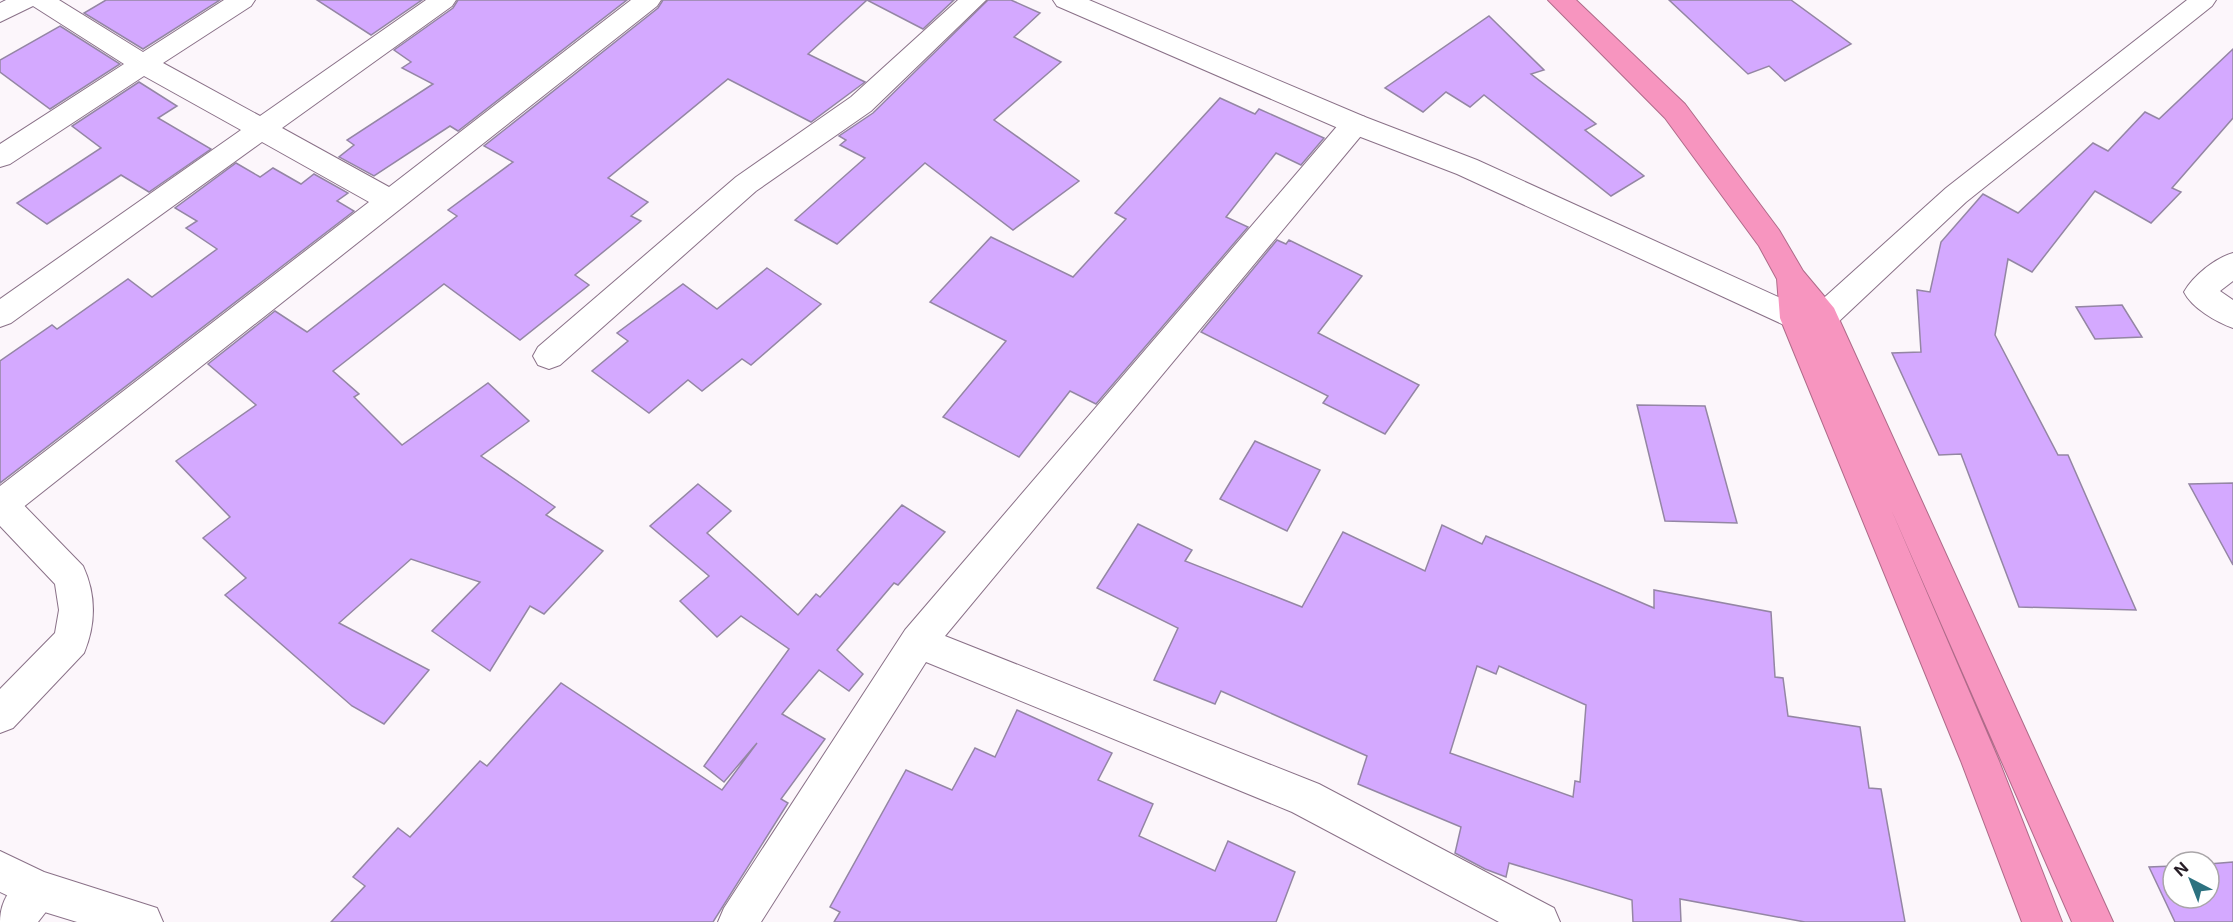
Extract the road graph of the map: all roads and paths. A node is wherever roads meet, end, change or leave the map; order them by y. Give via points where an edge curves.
1 (25, 0) edge
2 (41, 0) edge
3 (242, 0) edge
4 (443, 0) edge
5 (648, 0) edge
6 (973, 0) edge
7 (1066, 0) edge
8 (1561, 0) edge
9 (2203, 0) edge
10 (0, 14) edge
11 (144, 64) junction
12 (1355, 124) junction
13 (262, 129) junction
14 (0, 157) edge
15 (390, 201) junction
16 (2233, 264) edge
17 (0, 315) edge
18 (2233, 316) edge
19 (1809, 317) junction
20 (549, 356) dead end
21 (1, 504) edge
22 (918, 642) junction
23 (0, 715) edge
24 (0, 872) edge
25 (38, 890) junction
26 (12, 922) edge
27 (143, 922) edge
28 (738, 922) edge
29 (1540, 922) edge
30 (2042, 922) edge
31 (2093, 922) edge

1 - 10 street
2 - 11 street
3 - 11 street
4 - 13 street
5 - 15 street
6 - 20 street via 861,104 746,184
7 - 12 street
8 - 19 highway via 1675,111 1769,238
9 - 19 street
11 - 13 street
11 - 14 street
12 - 19 street via 1467,167
12 - 22 street
13 - 15 street
13 - 17 street
15 - 21 street
16 - 18 street via 2199,292
19 - 30 highway
19 - 31 highway
21 - 23 street via 71,577 77,610 72,641
22 - 28 street
22 - 29 street via 1305,798
24 - 25 street
25 - 26 street
25 - 27 street

